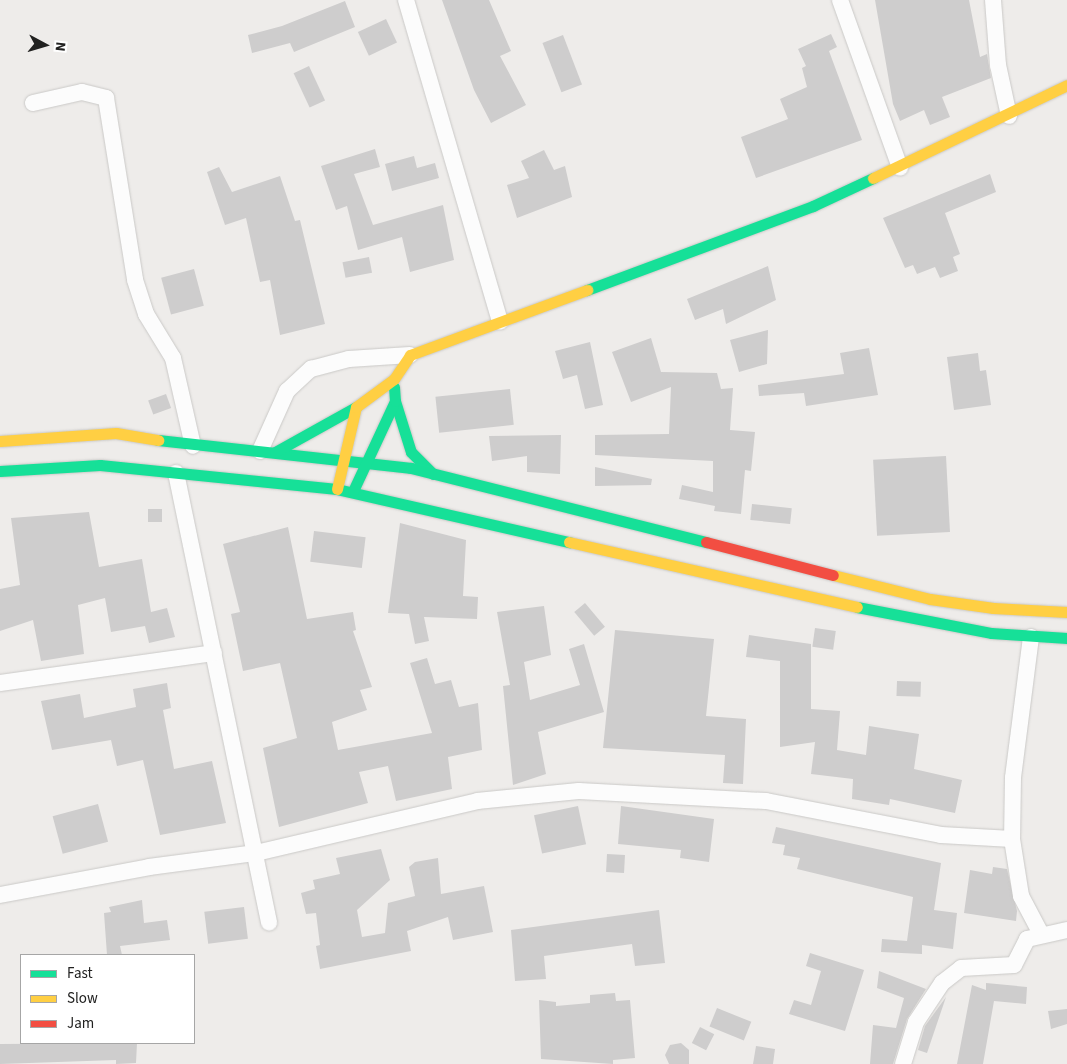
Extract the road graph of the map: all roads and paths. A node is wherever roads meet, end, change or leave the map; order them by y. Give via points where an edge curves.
1 (406, 0) edge
2 (840, 0) edge
3 (993, 0) edge
4 (1067, 85) edge
5 (33, 103) dead end
6 (1009, 116) junction
7 (900, 168) junction
8 (500, 322) junction
9 (410, 354) junction
10 (394, 379) junction
11 (395, 401) junction
12 (356, 407) junction
13 (0, 441) edge
14 (193, 446) junction
15 (268, 452) junction
16 (343, 460) junction
17 (363, 463) junction
18 (0, 471) edge
19 (176, 473) junction
20 (433, 474) junction
21 (337, 488) junction
22 (353, 491) junction
23 (1067, 612) edge
24 (1031, 637) junction
25 (1067, 638) edge
26 (214, 653) junction
27 (0, 682) edge
28 (1012, 838) junction
29 (256, 853) junction
30 (0, 895) edge
31 (269, 922) dead end
32 (1067, 930) edge
33 (1041, 934) junction
34 (903, 1064) edge

1 - 8 street
2 - 7 street
3 - 6 street via 998,65
4 - 6 main road
5 - 14 street via 82,92 106,98 135,280 146,314 173,358
6 - 7 main road
7 - 8 main road via 813,206 653,262
8 - 9 main road
9 - 10 main road
9 - 15 street via 349,359 312,369 287,391
10 - 11 main road
10 - 12 main road
11 - 17 main road
11 - 20 main road via 411,452
12 - 15 main road
12 - 16 main road
13 - 14 main road via 116,433
14 - 15 main road
15 - 16 main road
16 - 17 main road
16 - 21 main road
17 - 20 main road
17 - 22 main road
18 - 19 main road via 100,465
19 - 21 main road
19 - 26 street
20 - 23 main road via 930,599 993,608
21 - 22 main road
22 - 24 main road via 927,624
24 - 25 main road
24 - 28 street via 1013,778
26 - 27 street
26 - 29 street
28 - 29 street via 941,835 766,801 579,791 477,801
28 - 33 street via 1021,896
29 - 30 street via 149,867
29 - 31 street
32 - 33 street
33 - 34 street via 1027,939 1014,965 961,968 942,983 916,1022

